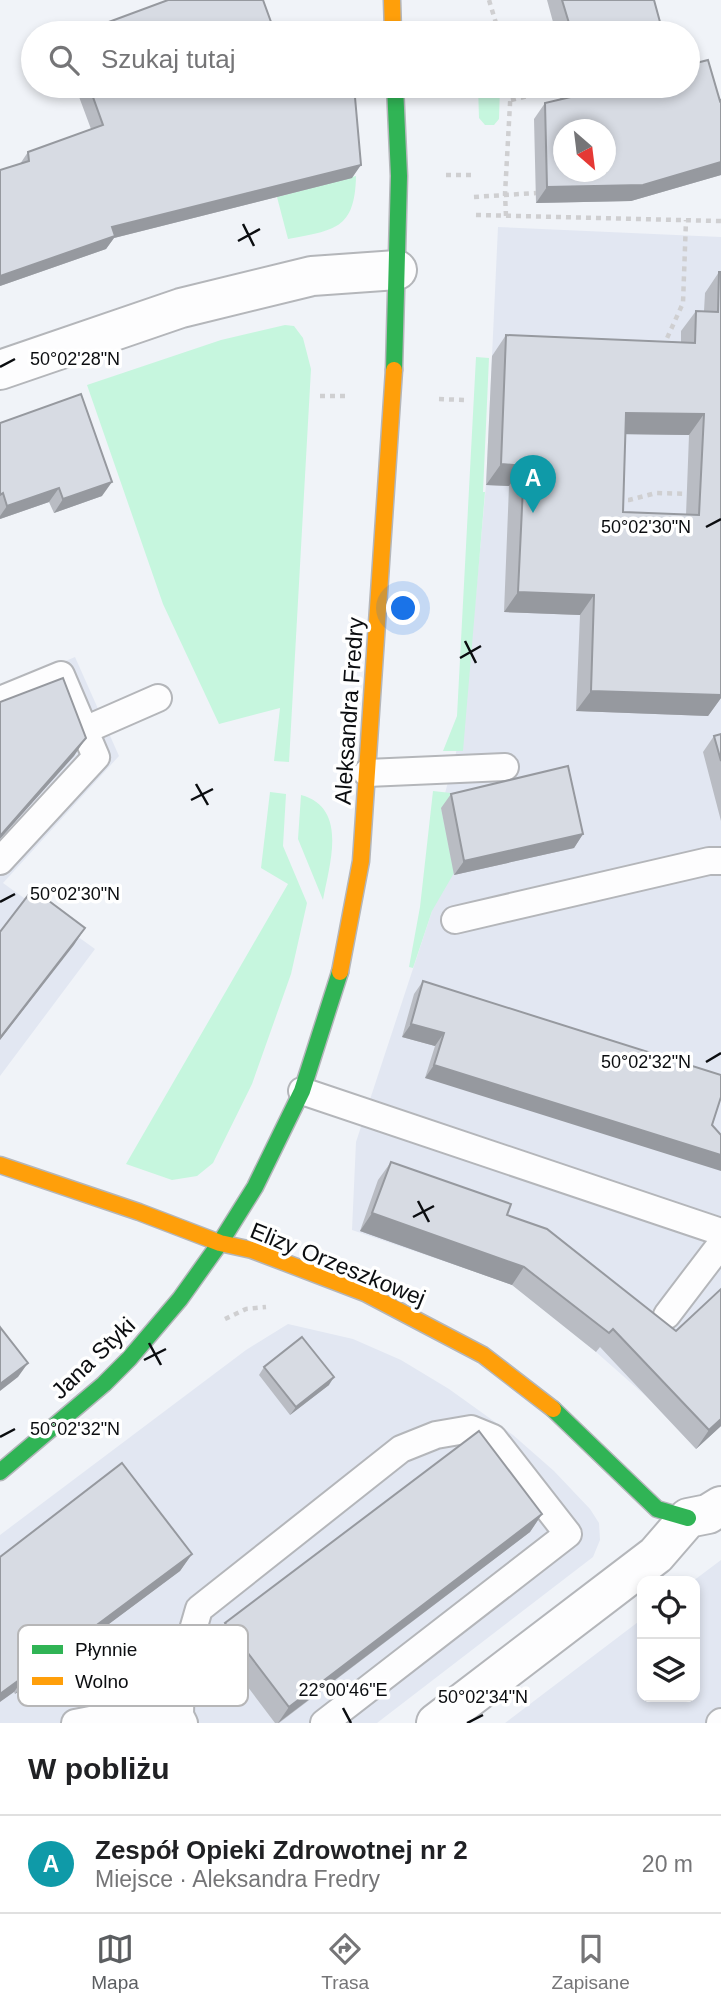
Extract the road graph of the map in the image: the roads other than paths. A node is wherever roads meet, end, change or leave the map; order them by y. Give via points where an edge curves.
1 (392, 0) edge
2 (393, 21) edge
3 (395, 98) edge
4 (397, 270) junction
5 (0, 370) edge
6 (158, 698) dead end
7 (0, 700) edge
8 (85, 730) junction
9 (505, 767) dead end
10 (368, 774) junction
11 (0, 860) edge
12 (721, 861) edge
13 (455, 920) dead end
14 (302, 1091) junction
15 (0, 1166) edge
16 (721, 1232) edge
17 (220, 1243) junction
18 (721, 1244) edge
19 (180, 1298) joint
20 (667, 1315) dead end
21 (0, 1472) edge
22 (705, 1512) edge
23 (194, 1625) edge
24 (182, 1719) edge
25 (75, 1723) edge
26 (324, 1723) edge
27 (436, 1723) edge

1 - 2 street
3 - 4 street, Aleksandra Fredry
4 - 5 street via 312,276 181,307
4 - 10 street, Aleksandra Fredry
6 - 8 lane
7 - 8 lane via 61,675
8 - 11 lane via 96,757
9 - 10 lane
10 - 14 street, Aleksandra Fredry via 361,860 339,977
12 - 13 lane
14 - 16 lane
14 - 17 street, Aleksandra Fredry via 255,1186
15 - 17 street, Elizy Orzeszkowej
17 - 19 street, Aleksandra Fredry
17 - 22 street, Elizy Orzeszkowej via 365,1293 433,1327 483,1355 545,1401 657,1509
18 - 20 lane
19 - 21 street, Jana Styki via 104,1384
22 - 27 street via 656,1555
23 - 26 lane via 199,1609 401,1449 436,1435 471,1429 493,1438 568,1534
24 - 25 lane via 111,1716

